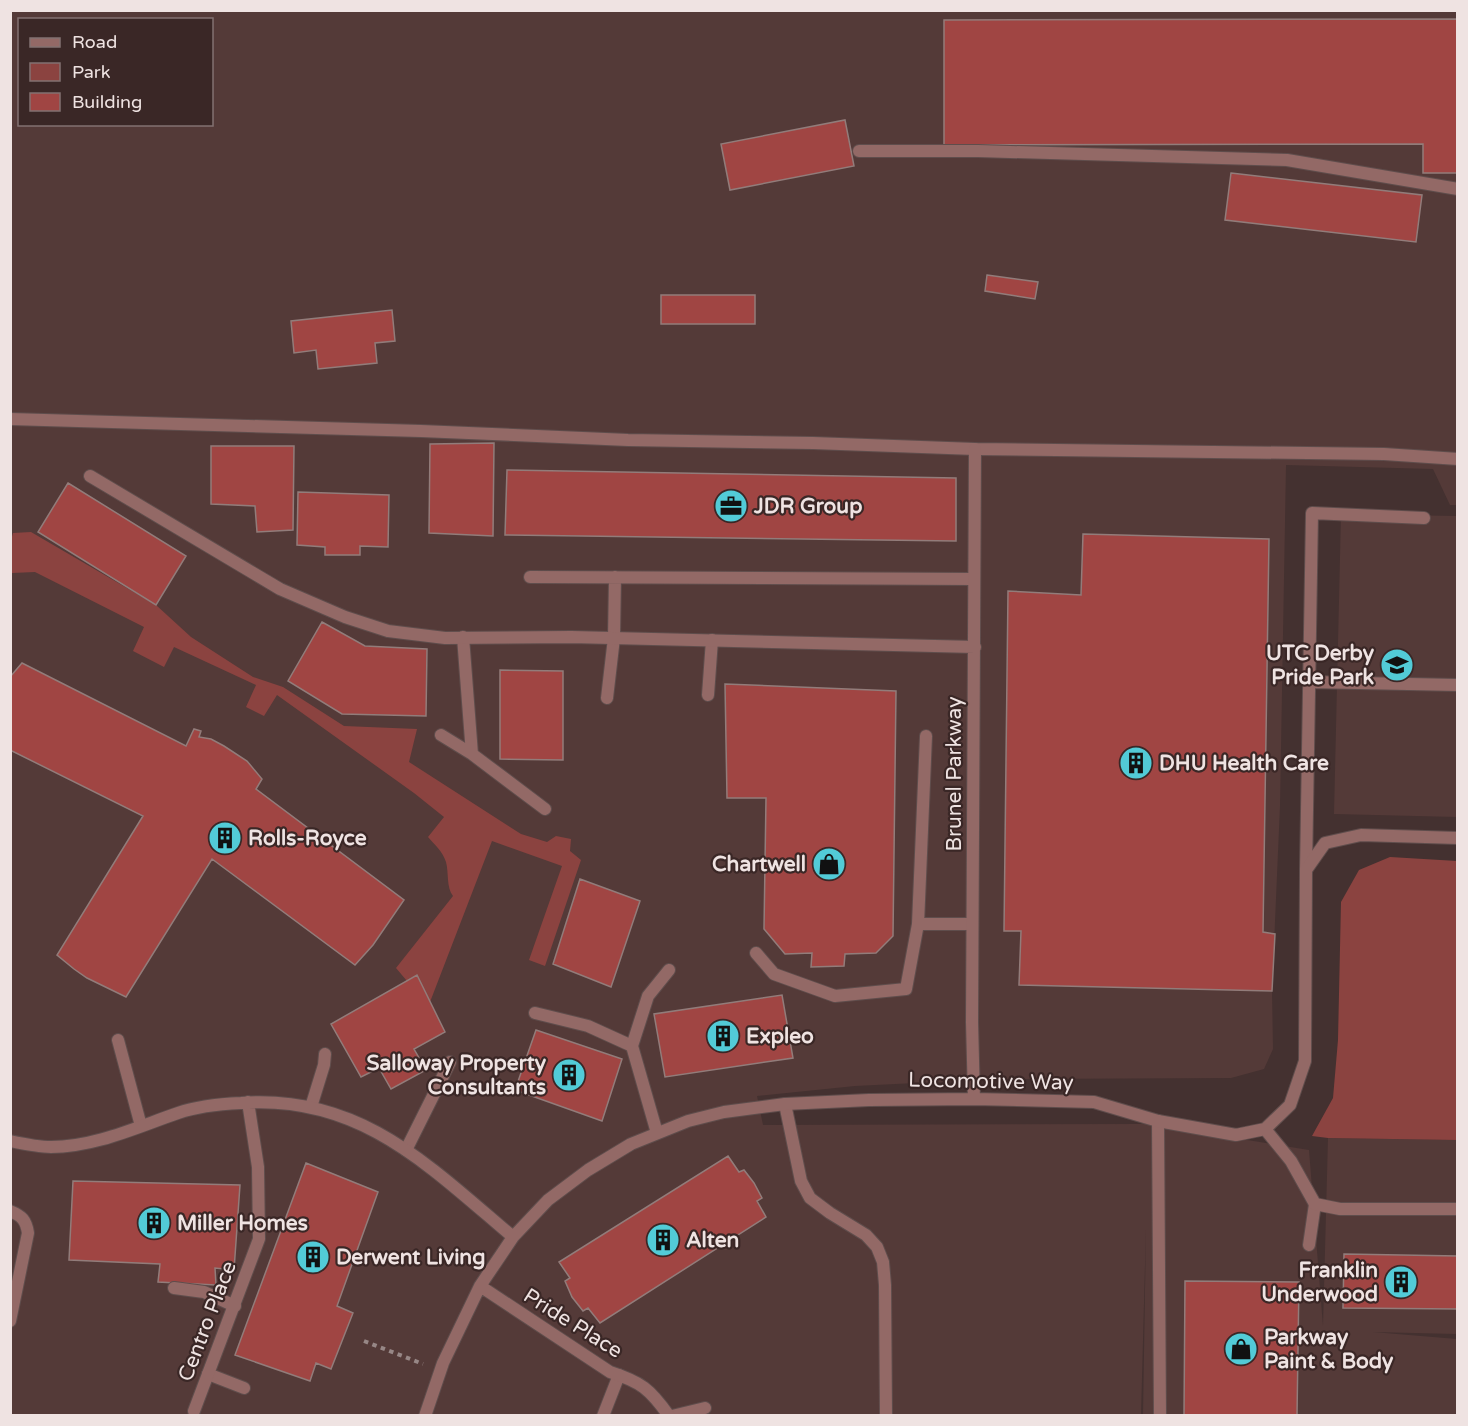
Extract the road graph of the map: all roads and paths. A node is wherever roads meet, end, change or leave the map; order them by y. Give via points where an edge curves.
1 (859, 151) dead end
2 (1458, 189) edge
3 (10, 419) edge
4 (975, 449) junction
5 (1458, 459) edge
6 (90, 476) dead end
7 (1424, 518) dead end
8 (530, 577) dead end
9 (615, 577) junction
10 (975, 579) junction
11 (463, 637) junction
12 (614, 638) junction
13 (712, 640) junction
14 (975, 647) junction
15 (1309, 682) junction
16 (1458, 685) edge
17 (708, 695) dead end
18 (607, 698) dead end
19 (441, 735) dead end
20 (926, 736) dead end
21 (472, 754) junction
22 (545, 809) dead end
23 (1458, 838) edge
24 (1306, 870) junction
25 (918, 924) junction
26 (972, 924) junction
27 (756, 953) dead end
28 (669, 970) dead end
29 (535, 1013) dead end
30 (118, 1040) dead end
31 (632, 1046) junction
32 (326, 1054) dead end
33 (450, 1062) dead end
34 (974, 1099) junction
35 (248, 1102) junction
36 (785, 1104) junction
37 (311, 1107) junction
38 (1158, 1121) junction
39 (141, 1126) junction
40 (1265, 1129) junction
41 (657, 1132) junction
42 (10, 1141) edge
43 (406, 1150) junction
44 (1315, 1204) junction
45 (1458, 1209) edge
46 (10, 1211) edge
47 (513, 1237) junction
48 (1309, 1245) dead end
49 (480, 1286) junction
50 (174, 1288) dead end
51 (235, 1306) junction
52 (10, 1321) edge
53 (364, 1341) dead end
54 (440, 1370) junction
55 (208, 1374) junction
56 (619, 1375) junction
57 (244, 1388) dead end
58 (705, 1408) dead end
59 (194, 1414) edge
60 (425, 1416) edge
61 (603, 1416) edge
62 (671, 1416) edge
63 (886, 1416) edge
64 (1160, 1416) edge

1 - 2 street via 1287,160
3 - 4 street
4 - 5 street via 1373,453
4 - 10 street, Brunel Parkway
6 - 11 street via 280,589 312,603 388,631
7 - 15 street via 1312,513
8 - 9 street
9 - 10 street
9 - 12 street
10 - 14 street, Brunel Parkway
11 - 12 street
11 - 21 street
12 - 13 street
12 - 18 street
13 - 14 street
13 - 17 street
14 - 26 street, Brunel Parkway
15 - 16 street
15 - 24 street
19 - 21 street
20 - 25 street
21 - 22 street
23 - 24 street via 1361,835 1325,843
24 - 40 street via 1305,1061 1290,1105
25 - 26 street
25 - 27 street via 906,989 835,996 774,974
26 - 34 street, Brunel Parkway
28 - 31 street via 648,996
29 - 31 street via 588,1026
30 - 39 street
31 - 41 street
32 - 37 street
33 - 43 street
34 - 36 street, Locomotive Way
34 - 38 street, Locomotive Way via 1094,1102
35 - 37 street
35 - 39 street via 205,1106
35 - 51 street, Centro Place via 258,1167 260,1227
36 - 41 street, Locomotive Way via 724,1112
36 - 63 street via 801,1181 810,1198 866,1235 883,1262
37 - 43 street via 374,1129
38 - 40 street, Locomotive Way via 1236,1135
38 - 64 street
39 - 42 street via 60,1147
40 - 44 street via 1292,1161
41 - 47 street, Locomotive Way via 588,1170 548,1200
43 - 47 street
44 - 45 street via 1340,1209
44 - 48 street
46 - 52 street via 27,1223 28,1233
47 - 49 street, Locomotive Way
49 - 54 street, Locomotive Way
49 - 56 street, Pride Place
50 - 51 street via 204,1292
51 - 55 street, Centro Place
53 - 54 path
54 - 60 street, Locomotive Way
55 - 57 street
55 - 59 street, Centro Place
56 - 61 street
56 - 62 street, Pride Place via 632,1378 653,1394
58 - 62 street

